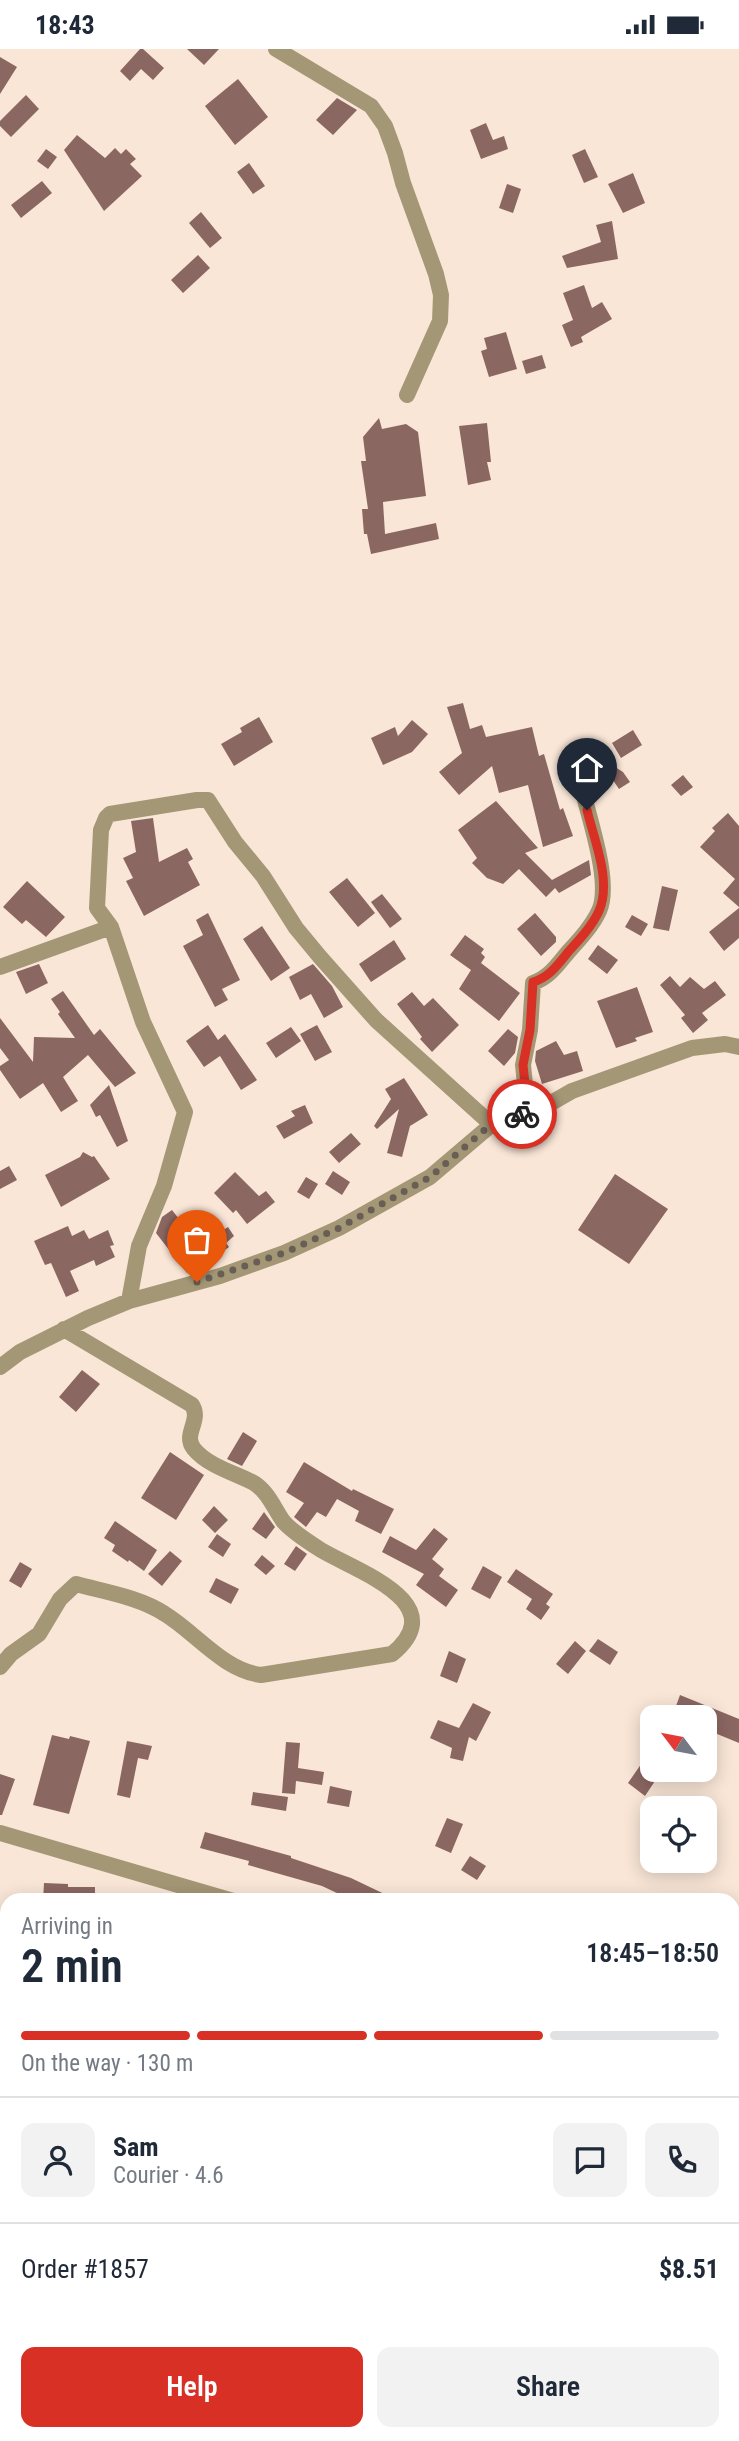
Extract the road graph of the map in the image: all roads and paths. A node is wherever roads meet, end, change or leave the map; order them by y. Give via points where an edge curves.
1 (276, 49) edge
2 (407, 395) dead end
3 (582, 788) dead end
4 (111, 927) junction
5 (0, 967) edge
6 (739, 1047) edge
7 (528, 1113) junction
8 (491, 1124) junction
9 (130, 1301) junction
10 (64, 1328) junction
11 (0, 1367) edge
12 (0, 1667) edge
13 (0, 1833) edge
14 (206, 1893) edge

1 - 2 street via 371,106 395,153 441,295 440,321
3 - 7 street via 603,893 588,929 546,978 533,982 523,1065
4 - 5 street
4 - 8 street via 97,908 106,818 208,800 320,957 376,1020
4 - 9 street via 143,1023 185,1112 164,1185 139,1246
6 - 7 street via 692,1048 572,1091
7 - 8 street
8 - 9 street via 430,1177 339,1228 220,1276
9 - 10 street
10 - 11 street
10 - 12 street via 192,1405 196,1419 190,1443 200,1455 256,1484 284,1523 399,1595 412,1619 412,1629 392,1654 250,1674 153,1607 76,1584 60,1599 39,1634
13 - 14 street

